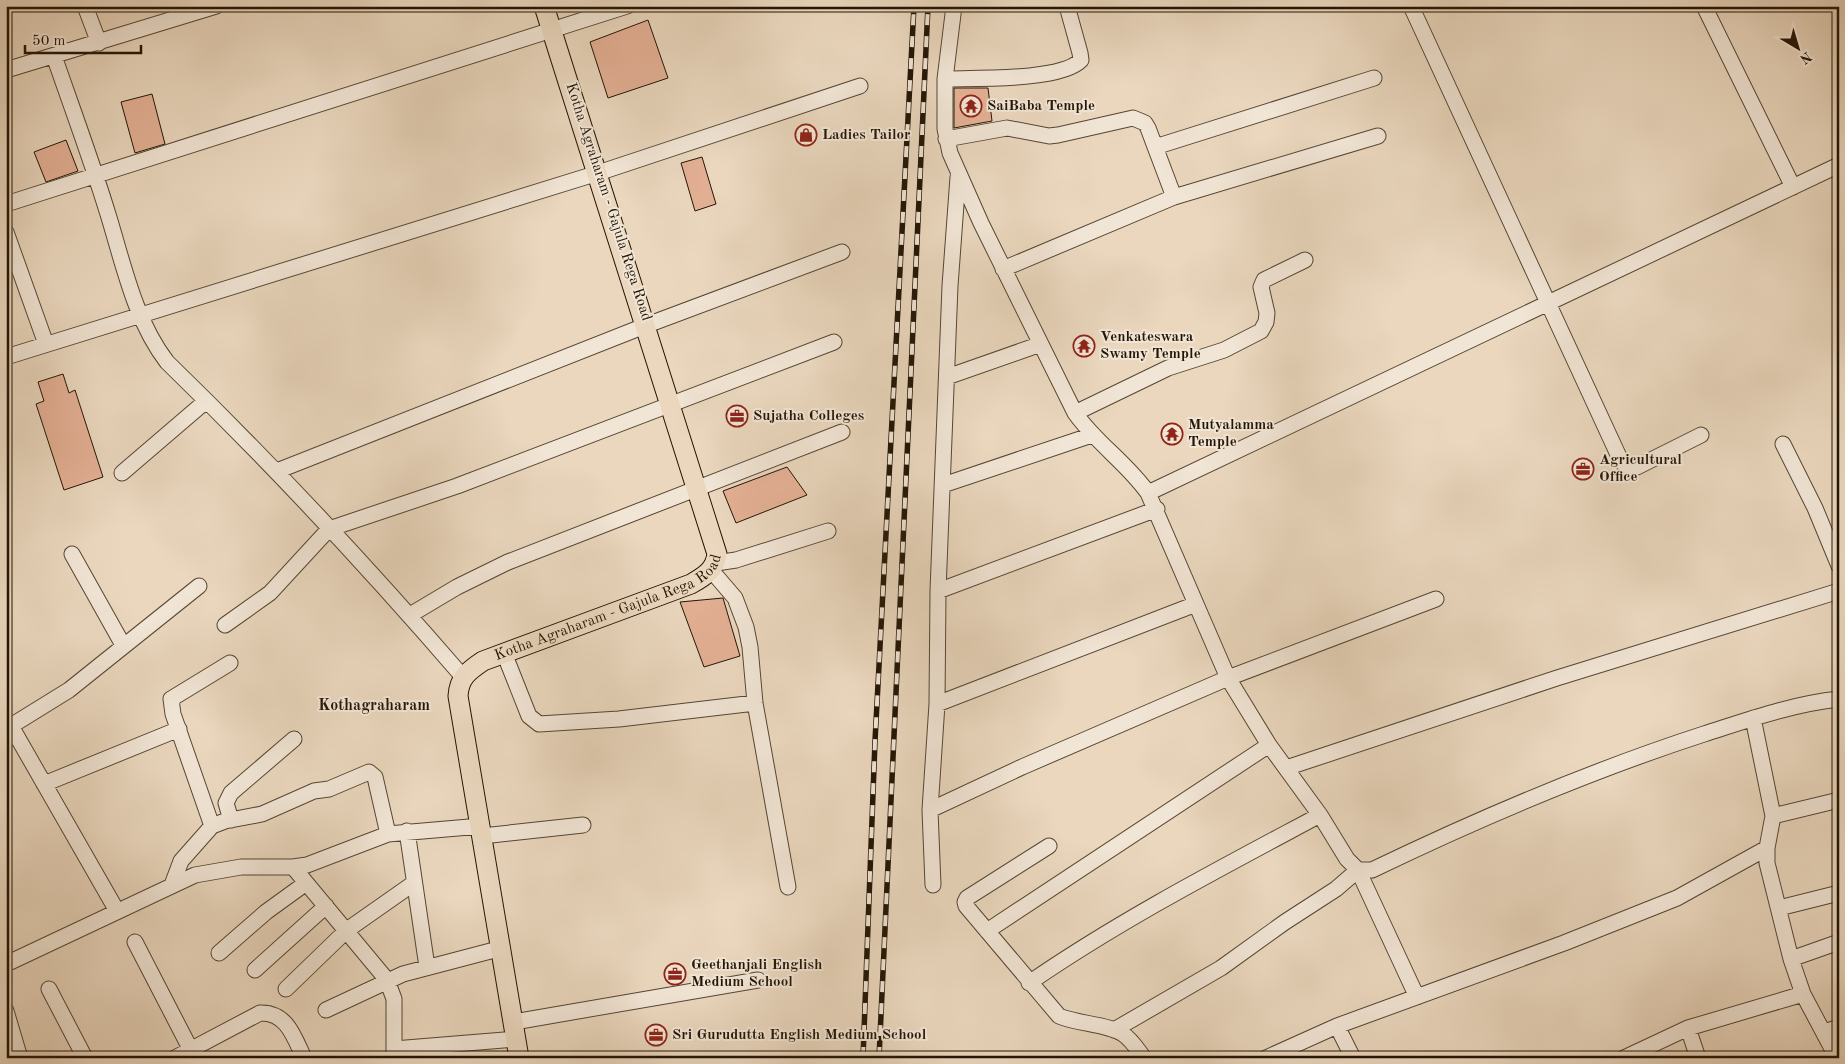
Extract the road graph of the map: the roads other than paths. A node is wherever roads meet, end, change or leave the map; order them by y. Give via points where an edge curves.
1 (85, 6) edge
2 (216, 6) edge
3 (544, 6) edge
4 (627, 6) edge
5 (954, 6) edge
6 (1067, 6) edge
7 (1410, 6) edge
8 (1704, 6) edge
9 (553, 30) junction
10 (98, 43) junction
11 (54, 56) junction
12 (6, 70) edge
13 (1374, 78) dead end
14 (945, 79) junction
15 (860, 86) dead end
16 (1378, 136) dead end
17 (946, 139) junction
18 (1156, 147) junction
19 (1839, 165) edge
20 (598, 173) junction
21 (96, 175) junction
22 (958, 175) junction
23 (1793, 187) junction
24 (1174, 197) junction
25 (6, 204) edge
26 (6, 232) edge
27 (842, 252) dead end
28 (1305, 260) dead end
29 (1003, 269) junction
30 (1549, 303) junction
31 (140, 316) junction
32 (647, 325) junction
33 (834, 342) dead end
34 (46, 344) junction
35 (1041, 344) junction
36 (6, 357) edge
37 (947, 377) junction
38 (206, 401) junction
39 (672, 404) junction
40 (1075, 412) junction
41 (842, 432) dead end
42 (1092, 435) junction
43 (1701, 435) dead end
44 (1784, 444) dead end
45 (277, 471) junction
46 (122, 473) dead end
47 (943, 485) junction
48 (698, 487) junction
49 (1148, 493) junction
50 (1157, 509) junction
51 (329, 529) junction
52 (828, 531) dead end
53 (72, 554) dead end
54 (1839, 566) edge
55 (714, 567) junction
56 (199, 586) dead end
57 (938, 591) junction
58 (1839, 591) edge
59 (1436, 599) dead end
60 (1196, 604) junction
61 (410, 615) junction
62 (224, 625) dead end
63 (123, 645) junction
64 (504, 653) junction
65 (230, 663) dead end
66 (463, 677) junction
67 (1228, 678) junction
68 (1839, 699) edge
69 (755, 703) junction
70 (937, 704) junction
71 (1753, 718) junction
72 (9, 727) edge
73 (178, 728) junction
74 (294, 739) dead end
75 (1269, 745) junction
76 (1286, 768) junction
77 (44, 784) junction
78 (1839, 800) edge
79 (930, 810) junction
80 (1320, 815) junction
81 (1774, 816) junction
82 (230, 820) junction
83 (583, 825) dead end
84 (212, 826) junction
85 (407, 831) junction
86 (482, 831) junction
87 (388, 834) junction
88 (1049, 846) dead end
89 (1767, 848) junction
90 (293, 867) junction
91 (1358, 870) junction
92 (306, 883) junction
93 (414, 883) junction
94 (172, 885) junction
95 (933, 885) dead end
96 (788, 887) dead end
97 (1839, 893) edge
98 (326, 906) junction
99 (1778, 908) junction
100 (117, 911) junction
101 (347, 930) junction
102 (987, 931) junction
103 (135, 942) dead end
104 (1839, 942) edge
105 (502, 948) junction
106 (218, 953) dead end
107 (1791, 959) junction
108 (6, 964) edge
109 (427, 967) junction
110 (255, 970) dead end
111 (387, 980) junction
112 (758, 980) dead end
113 (1029, 983) junction
114 (50, 989) dead end
115 (286, 989) dead end
116 (1803, 994) junction
117 (1417, 997) junction
118 (326, 1010) dead end
119 (6, 1011) edge
120 (1337, 1026) junction
121 (1839, 1027) edge
122 (1688, 1028) junction
123 (1114, 1030) junction
124 (1824, 1032) junction
125 (516, 1040) edge
126 (394, 1053) edge
127 (193, 1054) edge
128 (20, 1058) edge
129 (85, 1058) edge
130 (175, 1058) edge
131 (304, 1058) edge
132 (1144, 1058) edge
133 (1266, 1058) edge
134 (1353, 1058) edge
135 (1624, 1058) edge
136 (1698, 1058) edge
137 (1837, 1058) edge

1 - 10 street
2 - 10 street
3 - 9 main road, Kotha Agraharam - Gajula Rega Road
4 - 9 street
5 - 14 street
6 - 14 street via 1080,53 1081,60 1076,65 1050,74
7 - 30 street
8 - 23 street
9 - 20 main road, Kotha Agraharam - Gajula Rega Road
9 - 21 street
10 - 11 street
11 - 12 street
11 - 21 street
13 - 18 street
14 - 17 street
15 - 20 street
16 - 24 street
17 - 18 street via 1007,128 1048,136 1133,118 1145,123
17 - 22 street
18 - 24 street
19 - 23 street
20 - 31 street
20 - 32 main road, Kotha Agraharam - Gajula Rega Road
21 - 25 street
21 - 31 street
22 - 29 street
22 - 37 street
23 - 30 street
24 - 29 street
26 - 34 street
27 - 32 street
28 - 40 street via 1264,280 1262,288 1267,313 1261,331 1224,350 1168,368
29 - 35 street
30 - 43 street via 1626,466 1637,467
30 - 49 street
31 - 34 street
31 - 38 street via 167,362
32 - 39 main road, Kotha Agraharam - Gajula Rega Road
32 - 45 street
33 - 39 street
34 - 36 street
35 - 37 street
35 - 40 street
37 - 47 street
38 - 45 street
38 - 46 street
39 - 48 main road, Kotha Agraharam - Gajula Rega Road
39 - 51 street via 457,486
40 - 42 street
41 - 48 street
42 - 47 street
42 - 49 street via 1136,475
44 - 54 street
45 - 51 street
47 - 57 street
48 - 55 main road, Kotha Agraharam - Gajula Rega Road via 717,554
48 - 61 street via 508,562
49 - 50 street
50 - 57 street
50 - 60 street
51 - 61 street
51 - 62 street via 270,593
52 - 55 street
53 - 63 street
55 - 64 main road, Kotha Agraharam - Gajula Rega Road via 691,584
55 - 69 street via 741,610 750,647
56 - 63 street
57 - 70 street
58 - 76 street via 1558,678
59 - 67 street
60 - 67 street
60 - 70 street
61 - 66 street
63 - 72 street via 69,690
64 - 66 main road, Kotha Agraharam - Gajula Rega Road via 483,661
64 - 69 street via 529,716 539,724 619,719
65 - 73 street via 171,699
66 - 86 main road via 458,696
67 - 75 street
67 - 79 street
68 - 71 street via 1807,702
69 - 96 street
70 - 79 street
71 - 81 street
71 - 91 street via 1633,757 1462,826 1372,870
72 - 77 street
73 - 77 street
73 - 84 street
74 - 82 street via 231,793 226,803
75 - 76 street
75 - 102 street
76 - 80 street
77 - 100 street
78 - 81 street
79 - 95 street
80 - 91 street via 1347,859
80 - 113 street via 1085,944
81 - 89 street
82 - 84 street
82 - 87 street via 262,814 314,790 329,789 369,772 375,777
83 - 86 street
84 - 94 street via 181,861
85 - 86 street
85 - 87 street
85 - 93 street
86 - 105 main road
87 - 90 street
88 - 102 street via 965,902 969,912
89 - 99 street via 1767,863
89 - 117 street via 1678,898
90 - 92 street
90 - 94 street via 220,870 195,875
91 - 117 street
91 - 123 street via 1336,889 1221,968
92 - 98 street
92 - 106 street
93 - 101 street
93 - 109 street
94 - 100 street
97 - 99 street
98 - 101 street
98 - 110 street
99 - 107 street
100 - 108 street
101 - 111 street
101 - 115 street
102 - 113 street
103 - 127 street
104 - 107 street
105 - 109 street
105 - 125 main road
107 - 116 street
109 - 111 street
111 - 118 street
111 - 126 street via 394,999
112 - 125 street
113 - 123 street via 1059,1016
114 - 129 street
116 - 122 street
116 - 124 street
117 - 120 street
119 - 128 street
120 - 133 street
120 - 134 street
121 - 124 street
122 - 135 street
122 - 136 street
123 - 132 street via 1131,1041
124 - 137 street
125 - 126 street
127 - 130 street
127 - 131 street via 260,1013 269,1012 283,1020

